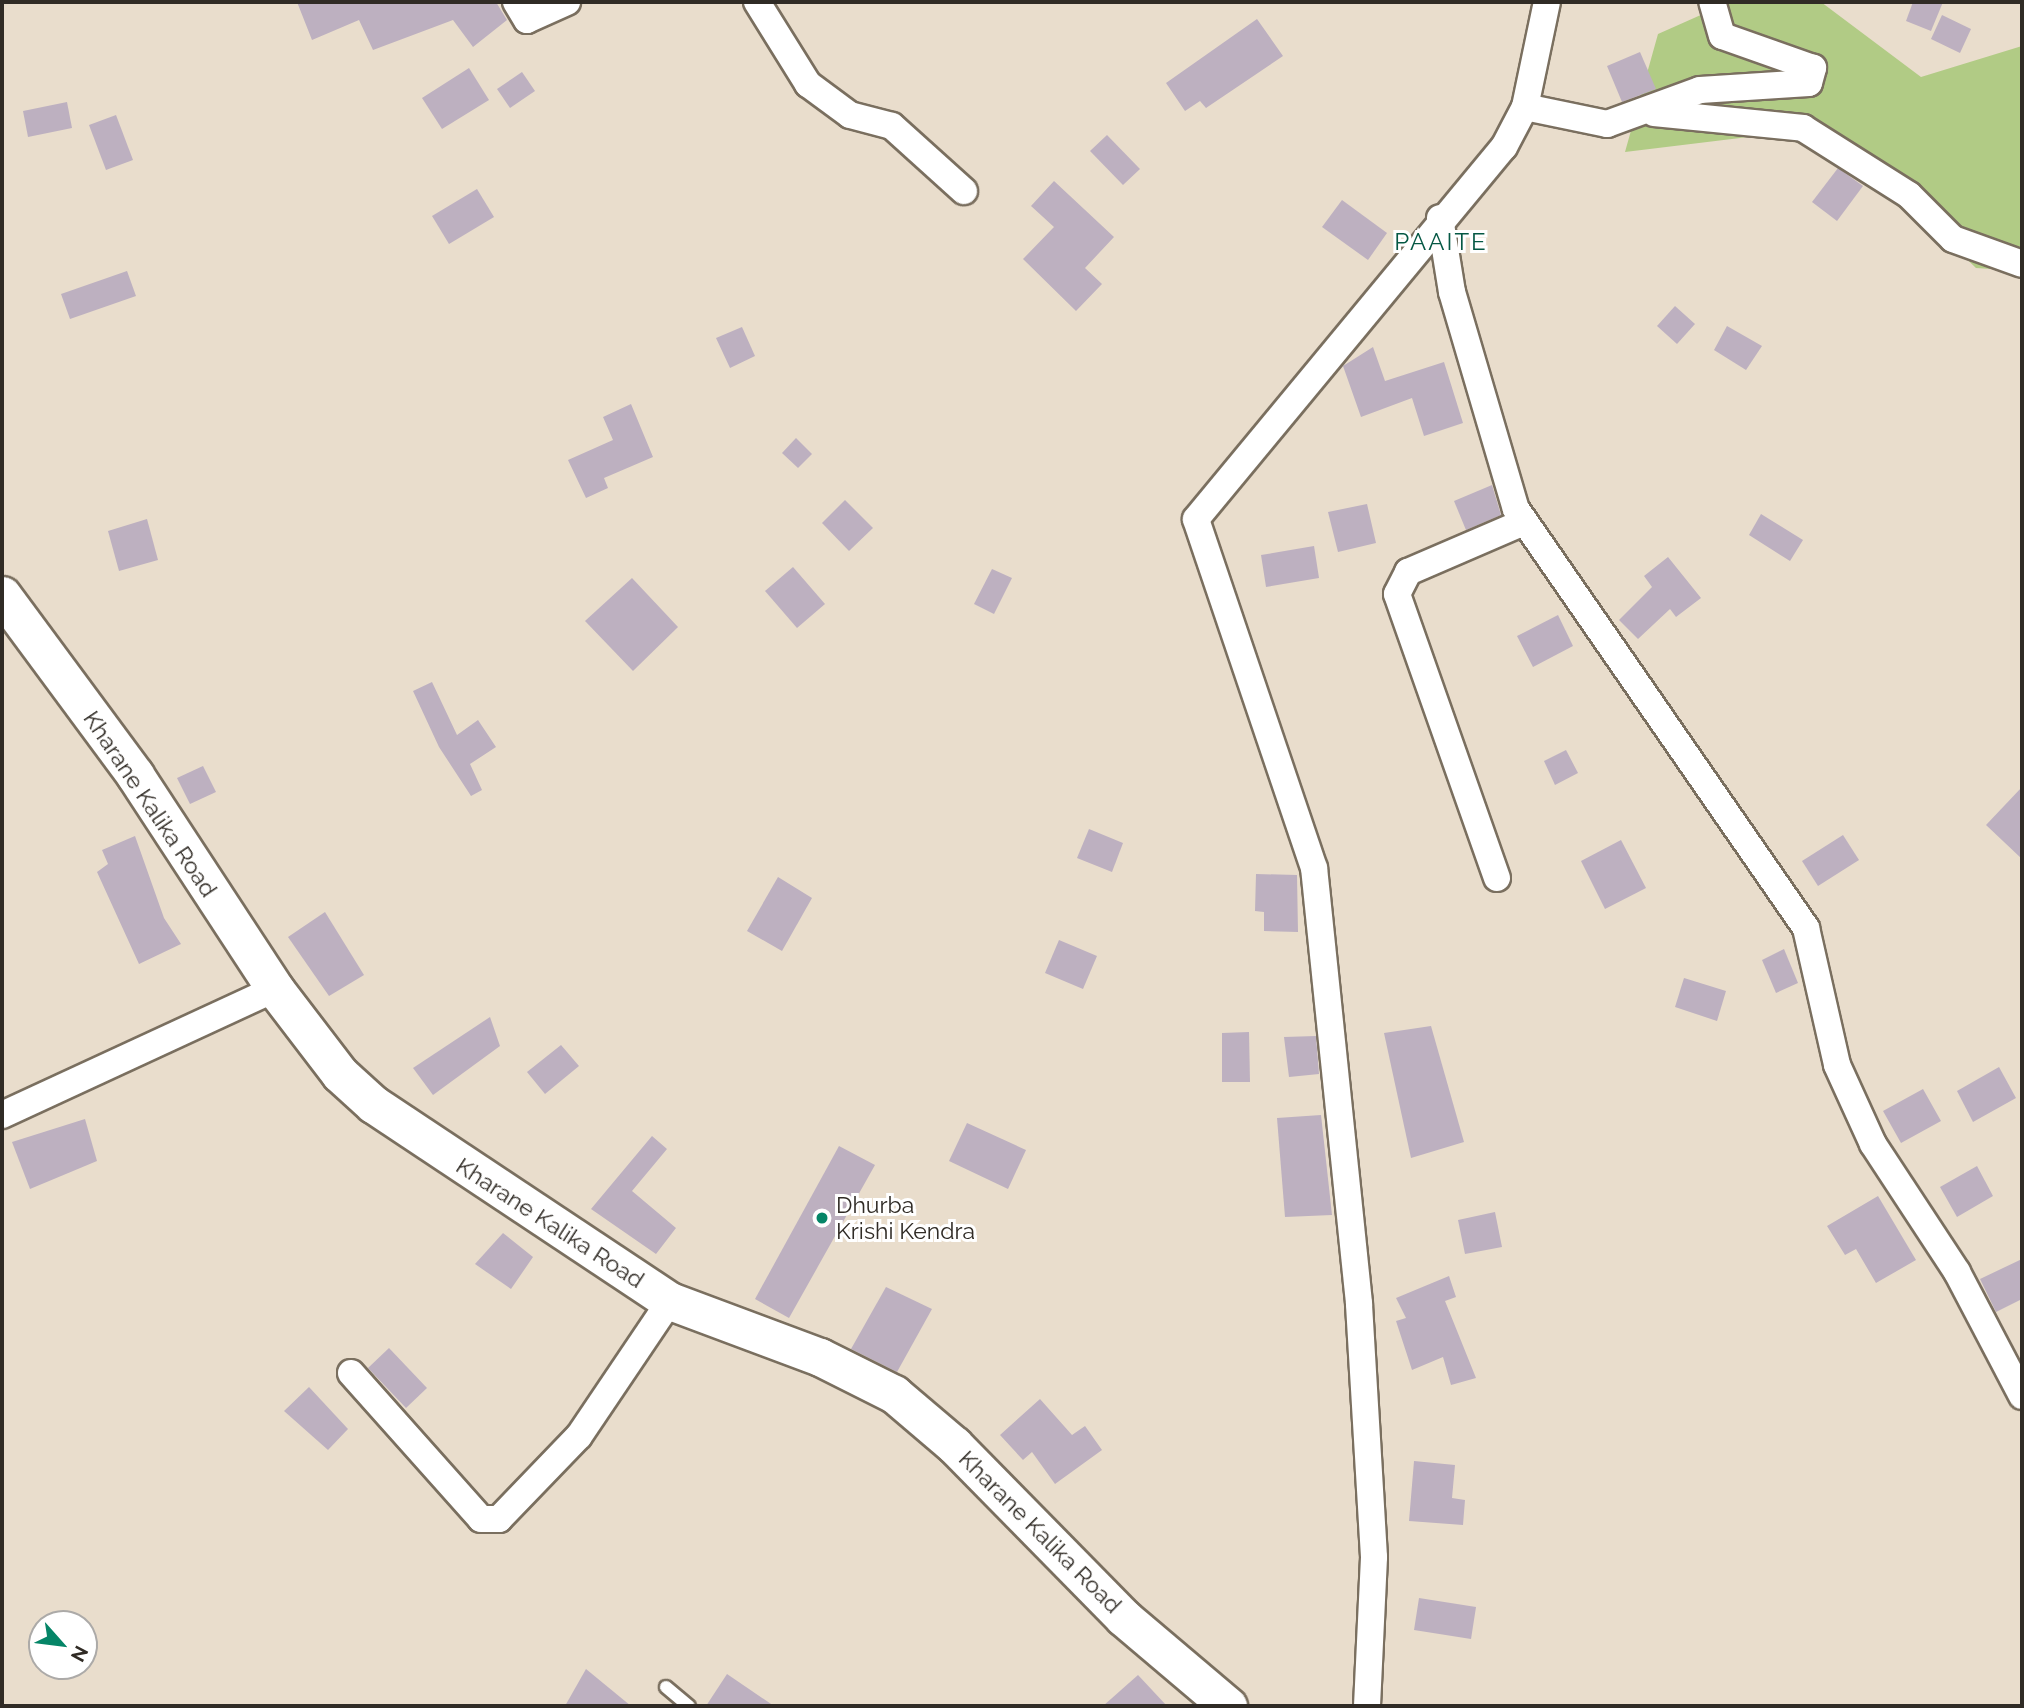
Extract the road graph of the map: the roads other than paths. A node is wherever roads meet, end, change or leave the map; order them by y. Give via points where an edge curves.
1 (516, 2) edge
2 (567, 2) edge
3 (757, 2) edge
4 (1547, 2) edge
5 (1712, 2) edge
6 (1525, 107) junction
7 (1648, 113) junction
8 (964, 191) dead end
9 (1440, 218) junction
10 (2022, 264) edge
11 (1524, 522) junction
12 (2, 595) edge
13 (1497, 878) dead end
14 (275, 989) junction
15 (2, 1115) edge
16 (670, 1301) junction
17 (351, 1373) dead end
18 (2022, 1396) edge
19 (666, 1687) dead end
20 (689, 1706) edge
21 (1228, 1706) edge
22 (1367, 1706) edge

1 - 2 street via 527,20
3 - 8 street via 808,84 850,115 892,126
4 - 6 street
5 - 7 street via 1722,36 1813,68 1809,83 1700,90
6 - 7 street via 1607,124
6 - 9 street via 1490,166
7 - 10 street via 1802,128 1909,195 1952,239
9 - 11 street via 1452,292 1482,406
9 - 22 street via 1196,519 1314,868 1359,1303 1374,1556
11 - 13 street via 1408,572 1397,594
11 - 18 street via 1561,583 1624,659 1749,837 1806,928 1837,1065 1873,1144 1957,1272
12 - 14 street, Kharane Kalika Road via 135,775
14 - 15 street
14 - 16 street, Kharane Kalika Road via 340,1074 373,1104
16 - 17 street via 579,1436 499,1519 481,1519
16 - 21 street, Kharane Kalika Road via 820,1357 894,1394 954,1445 1123,1617
19 - 20 lane

